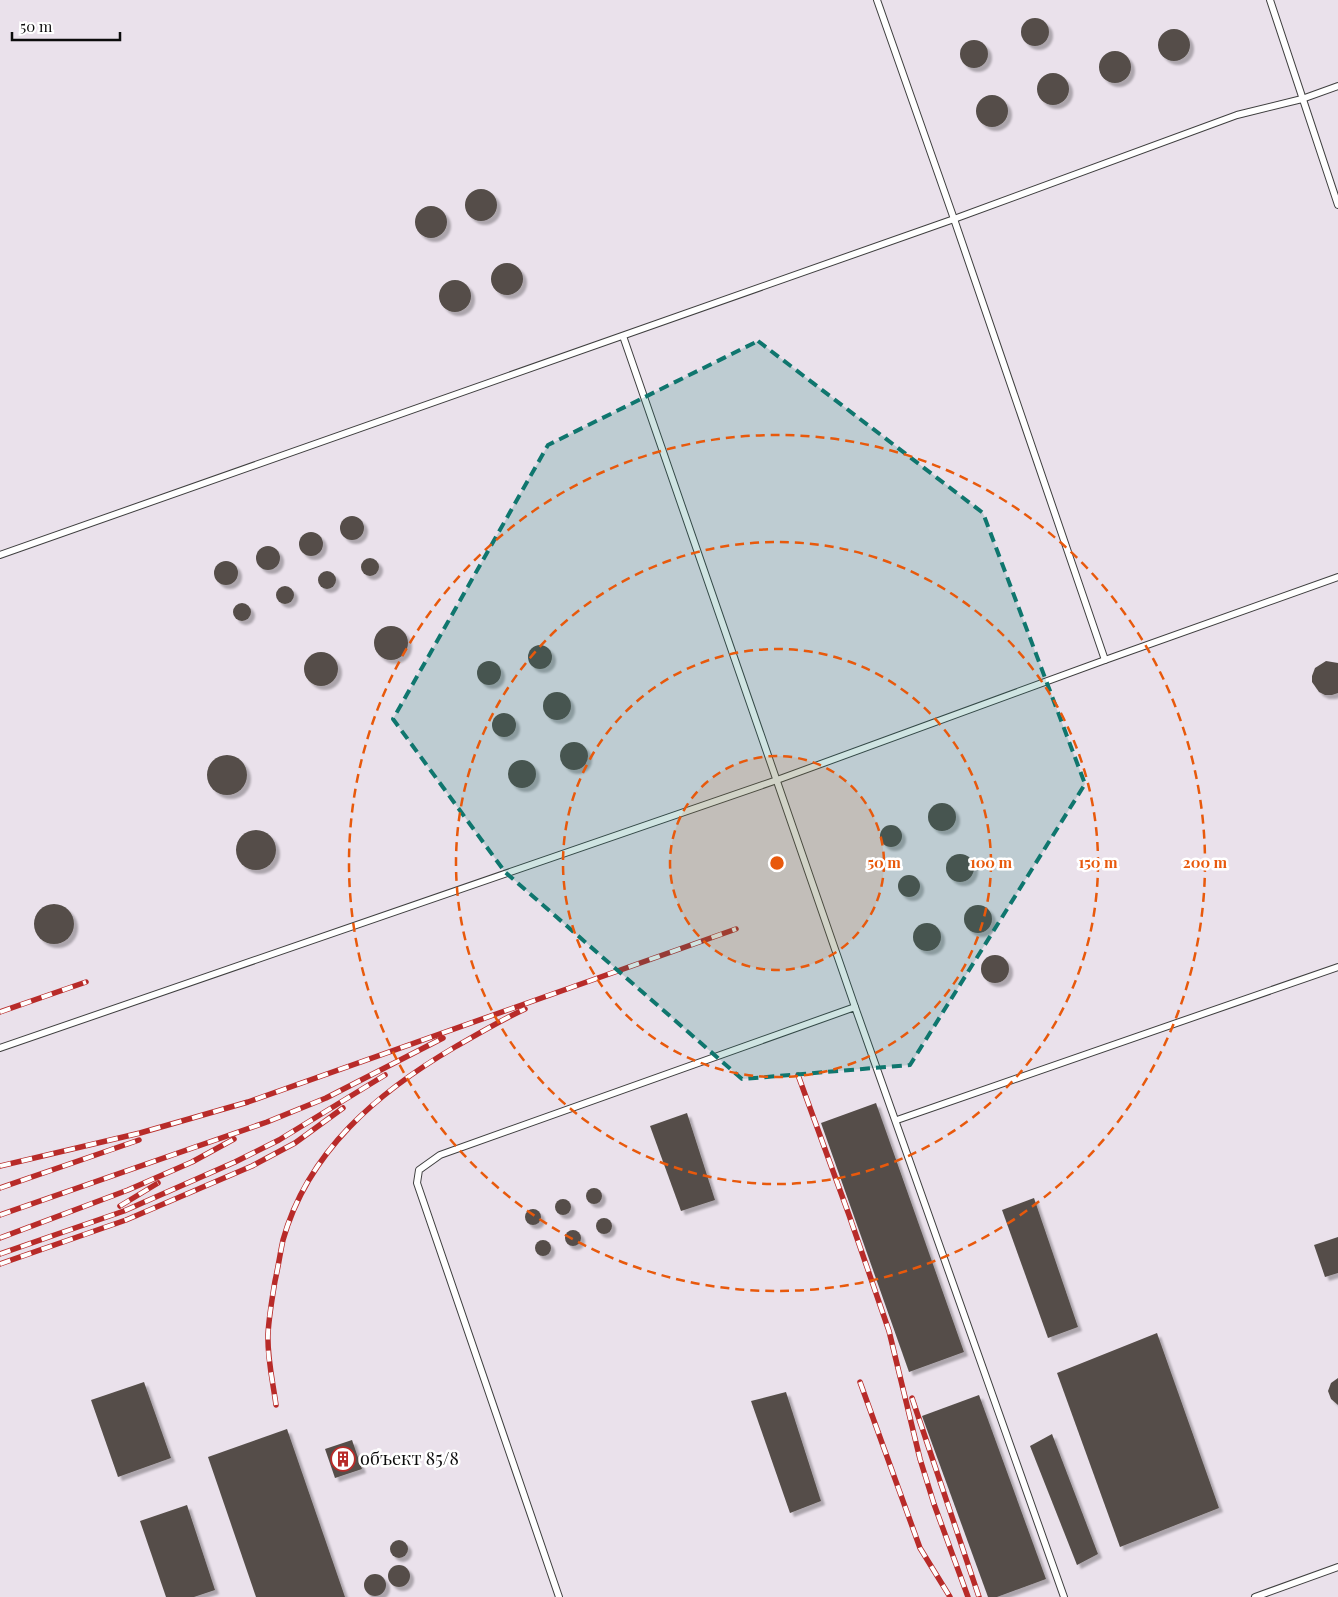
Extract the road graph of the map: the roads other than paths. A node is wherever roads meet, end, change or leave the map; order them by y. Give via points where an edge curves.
1 (877, 0) edge
2 (1270, 0) edge
3 (1338, 86) edge
4 (1302, 99) junction
5 (1338, 205) edge
6 (954, 219) junction
7 (622, 336) junction
8 (0, 555) edge
9 (1338, 578) edge
10 (1104, 660) junction
11 (777, 780) junction
12 (1338, 967) edge
13 (855, 1006) junction
14 (0, 1048) edge
15 (897, 1120) junction
16 (1338, 1567) edge
17 (559, 1597) edge
18 (1064, 1597) edge
19 (1255, 1597) edge

1 - 6 lane
2 - 4 lane
3 - 4 lane
4 - 5 lane
4 - 6 lane via 1237,116
6 - 7 lane
6 - 10 lane
7 - 8 lane
7 - 11 lane
9 - 10 lane
10 - 11 lane
11 - 13 lane
11 - 14 lane
12 - 15 lane
13 - 15 lane
13 - 17 lane via 440,1155 419,1170 417,1183
15 - 18 lane
16 - 19 lane

